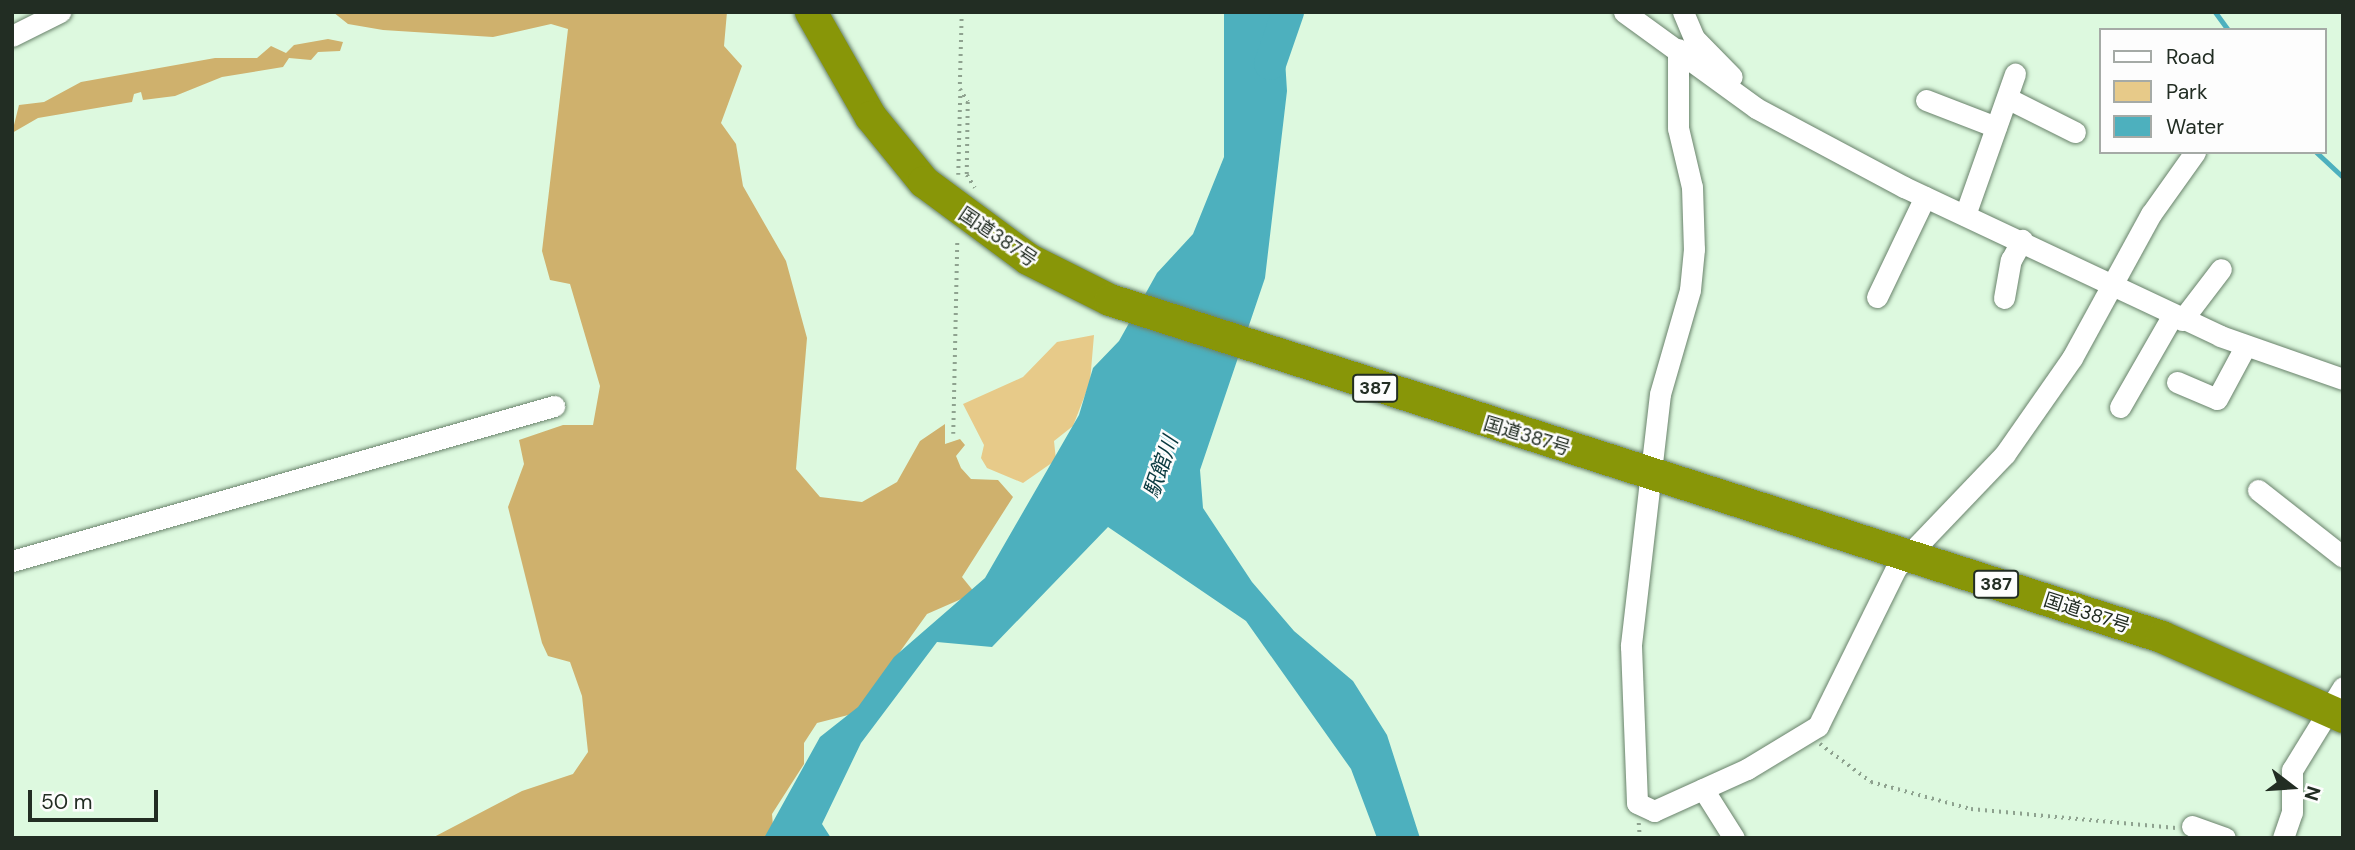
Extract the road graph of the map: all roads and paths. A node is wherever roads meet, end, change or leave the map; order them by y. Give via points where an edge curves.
1 (60, 12) edge
2 (811, 12) edge
3 (962, 12) edge
4 (1624, 12) edge
5 (1682, 12) edge
6 (12, 36) edge
7 (1672, 46) junction
8 (2015, 74) dead end
9 (960, 89) junction
10 (2007, 97) junction
11 (1926, 100) dead end
12 (1773, 118) junction
13 (1996, 127) junction
14 (2075, 132) dead end
15 (2194, 154) edge
16 (958, 175) dead end
17 (979, 194) dead end
18 (1925, 197) junction
19 (1965, 215) junction
20 (2022, 240) junction
21 (957, 243) dead end
22 (2221, 270) dead end
23 (2110, 285) junction
24 (1877, 297) dead end
25 (2004, 298) dead end
26 (2178, 317) junction
27 (2245, 347) junction
28 (2343, 379) edge
29 (2177, 382) dead end
30 (554, 406) dead end
31 (2120, 407) dead end
32 (953, 434) dead end
33 (1646, 473) junction
34 (2258, 490) dead end
35 (1908, 555) junction
36 (2343, 557) edge
37 (12, 561) edge
38 (2338, 704) edge
39 (1812, 731) junction
40 (1703, 789) junction
41 (2192, 826) joint
42 (1734, 838) edge
43 (2225, 838) edge
44 (2283, 838) edge

1 - 6 street
2 - 33 highway, 国道387号 / 387 via 871,117 924,181 1028,259 1110,300
3 - 9 path
4 - 7 street
5 - 12 street via 1694,38
7 - 12 street
7 - 33 street via 1678,128 1692,187 1695,249 1690,290 1662,387
8 - 10 street
9 - 16 path
9 - 17 path via 968,102 967,175
10 - 13 street
10 - 14 street
11 - 13 street
12 - 18 street
13 - 19 street
15 - 23 street
18 - 19 street
18 - 24 street
19 - 20 street
20 - 23 street
20 - 25 street via 2011,260
21 - 32 path
22 - 26 street
23 - 26 street
23 - 35 street via 2072,358 2006,454
26 - 27 street
26 - 31 street
27 - 28 street
27 - 29 street via 2217,399
30 - 37 street
33 - 35 highway, 国道387号 / 387
33 - 40 street via 1631,646 1637,803 1660,812
34 - 36 street
35 - 38 highway, 国道387号 / 387 via 2204,652
35 - 39 street via 1882,593 1834,703
38 - 44 street via 2292,770 2292,812
39 - 40 street
39 - 41 path via 1862,778 1898,792 2005,815
40 - 42 street
41 - 43 street

